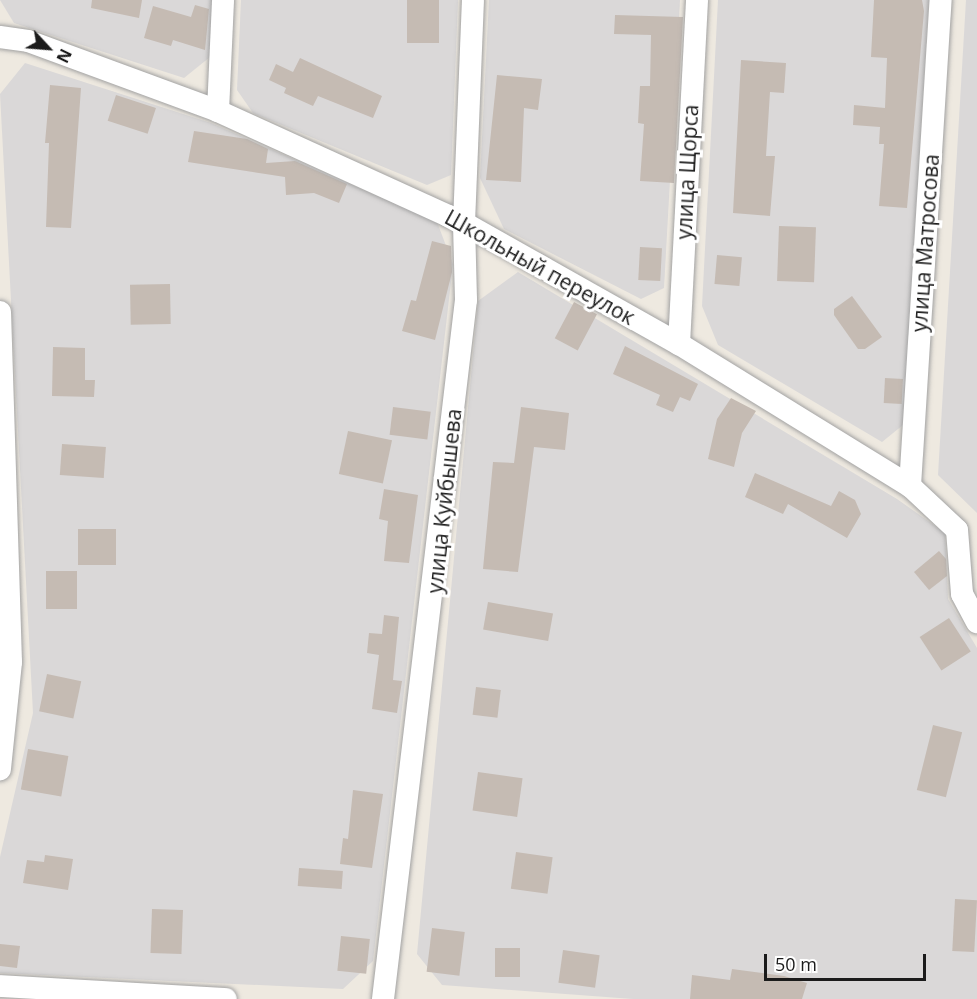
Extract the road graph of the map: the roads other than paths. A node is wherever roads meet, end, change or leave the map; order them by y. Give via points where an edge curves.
1 (224, 0) edge
2 (473, 0) edge
3 (697, 0) edge
4 (941, 0) edge
5 (0, 37) edge
6 (218, 111) junction
7 (464, 223) junction
8 (0, 312) edge
9 (679, 344) junction
10 (910, 486) junction
11 (977, 622) edge
12 (0, 769) edge
13 (0, 986) edge
14 (226, 999) edge
15 (383, 999) edge

1 - 6 street
2 - 7 street, улица Куйбышева
3 - 9 street, улица Щорса
4 - 10 street, улица Матросова
5 - 6 street, Школьный переулок via 28,41
6 - 7 street, Школьный переулок
7 - 9 street, Школьный переулок
7 - 15 street, улица Куйбышева via 466,300
8 - 12 street via 11,662
9 - 10 street, Школьный переулок
10 - 11 street, Школьный переулок via 957,530 962,594
13 - 14 street

